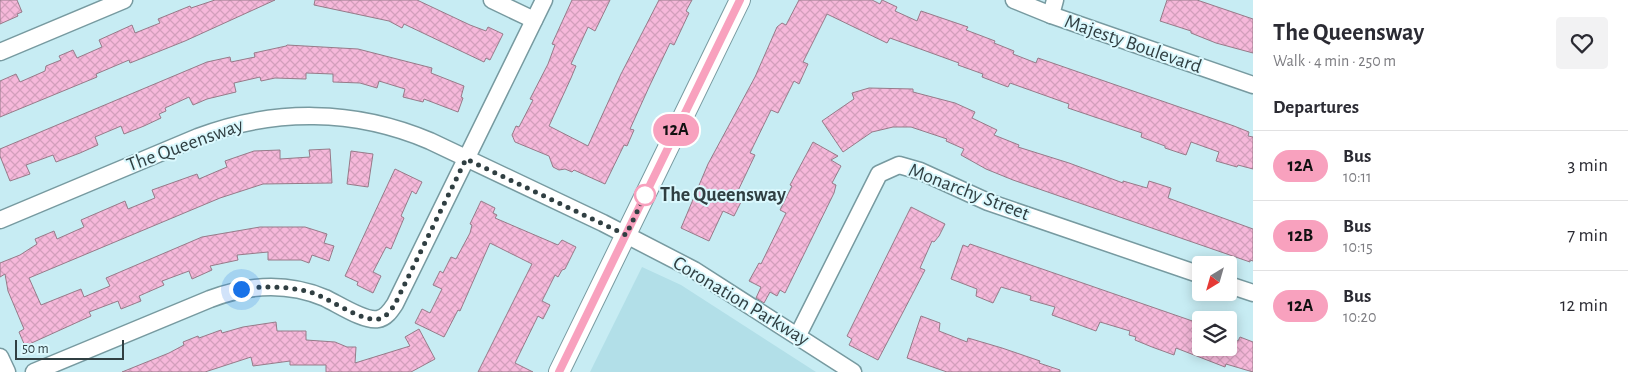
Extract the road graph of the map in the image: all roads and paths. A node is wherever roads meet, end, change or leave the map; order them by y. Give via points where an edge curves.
1 (124, 0) edge
2 (492, 0) edge
3 (544, 0) edge
4 (740, 0) edge
5 (1014, 0) edge
6 (1053, 8) edge
7 (534, 20) junction
8 (0, 52) edge
9 (1253, 85) edge
10 (466, 159) junction
11 (0, 220) edge
12 (626, 235) junction
13 (1192, 272) edge
14 (1238, 288) edge
15 (1253, 293) edge
16 (798, 335) junction
17 (0, 357) edge
18 (6, 372) edge
19 (34, 372) edge
20 (559, 372) edge
21 (853, 372) edge

1 - 8 street
2 - 7 street
3 - 7 street
4 - 12 street
5 - 6 street, Majesty Boulevard
6 - 9 street, Majesty Boulevard
7 - 10 street
10 - 11 street, The Queensway via 420,137 371,122 319,116 268,118 232,125 198,137
10 - 12 street, The Queensway
10 - 19 street via 395,304 378,319 367,318 311,292 273,286 230,291
12 - 16 street, Coronation Parkway via 694,270
12 - 20 street
13 - 16 street, Monarchy Street via 988,202 920,171 899,165 879,174
14 - 15 street
16 - 21 street, Coronation Parkway
17 - 18 street

